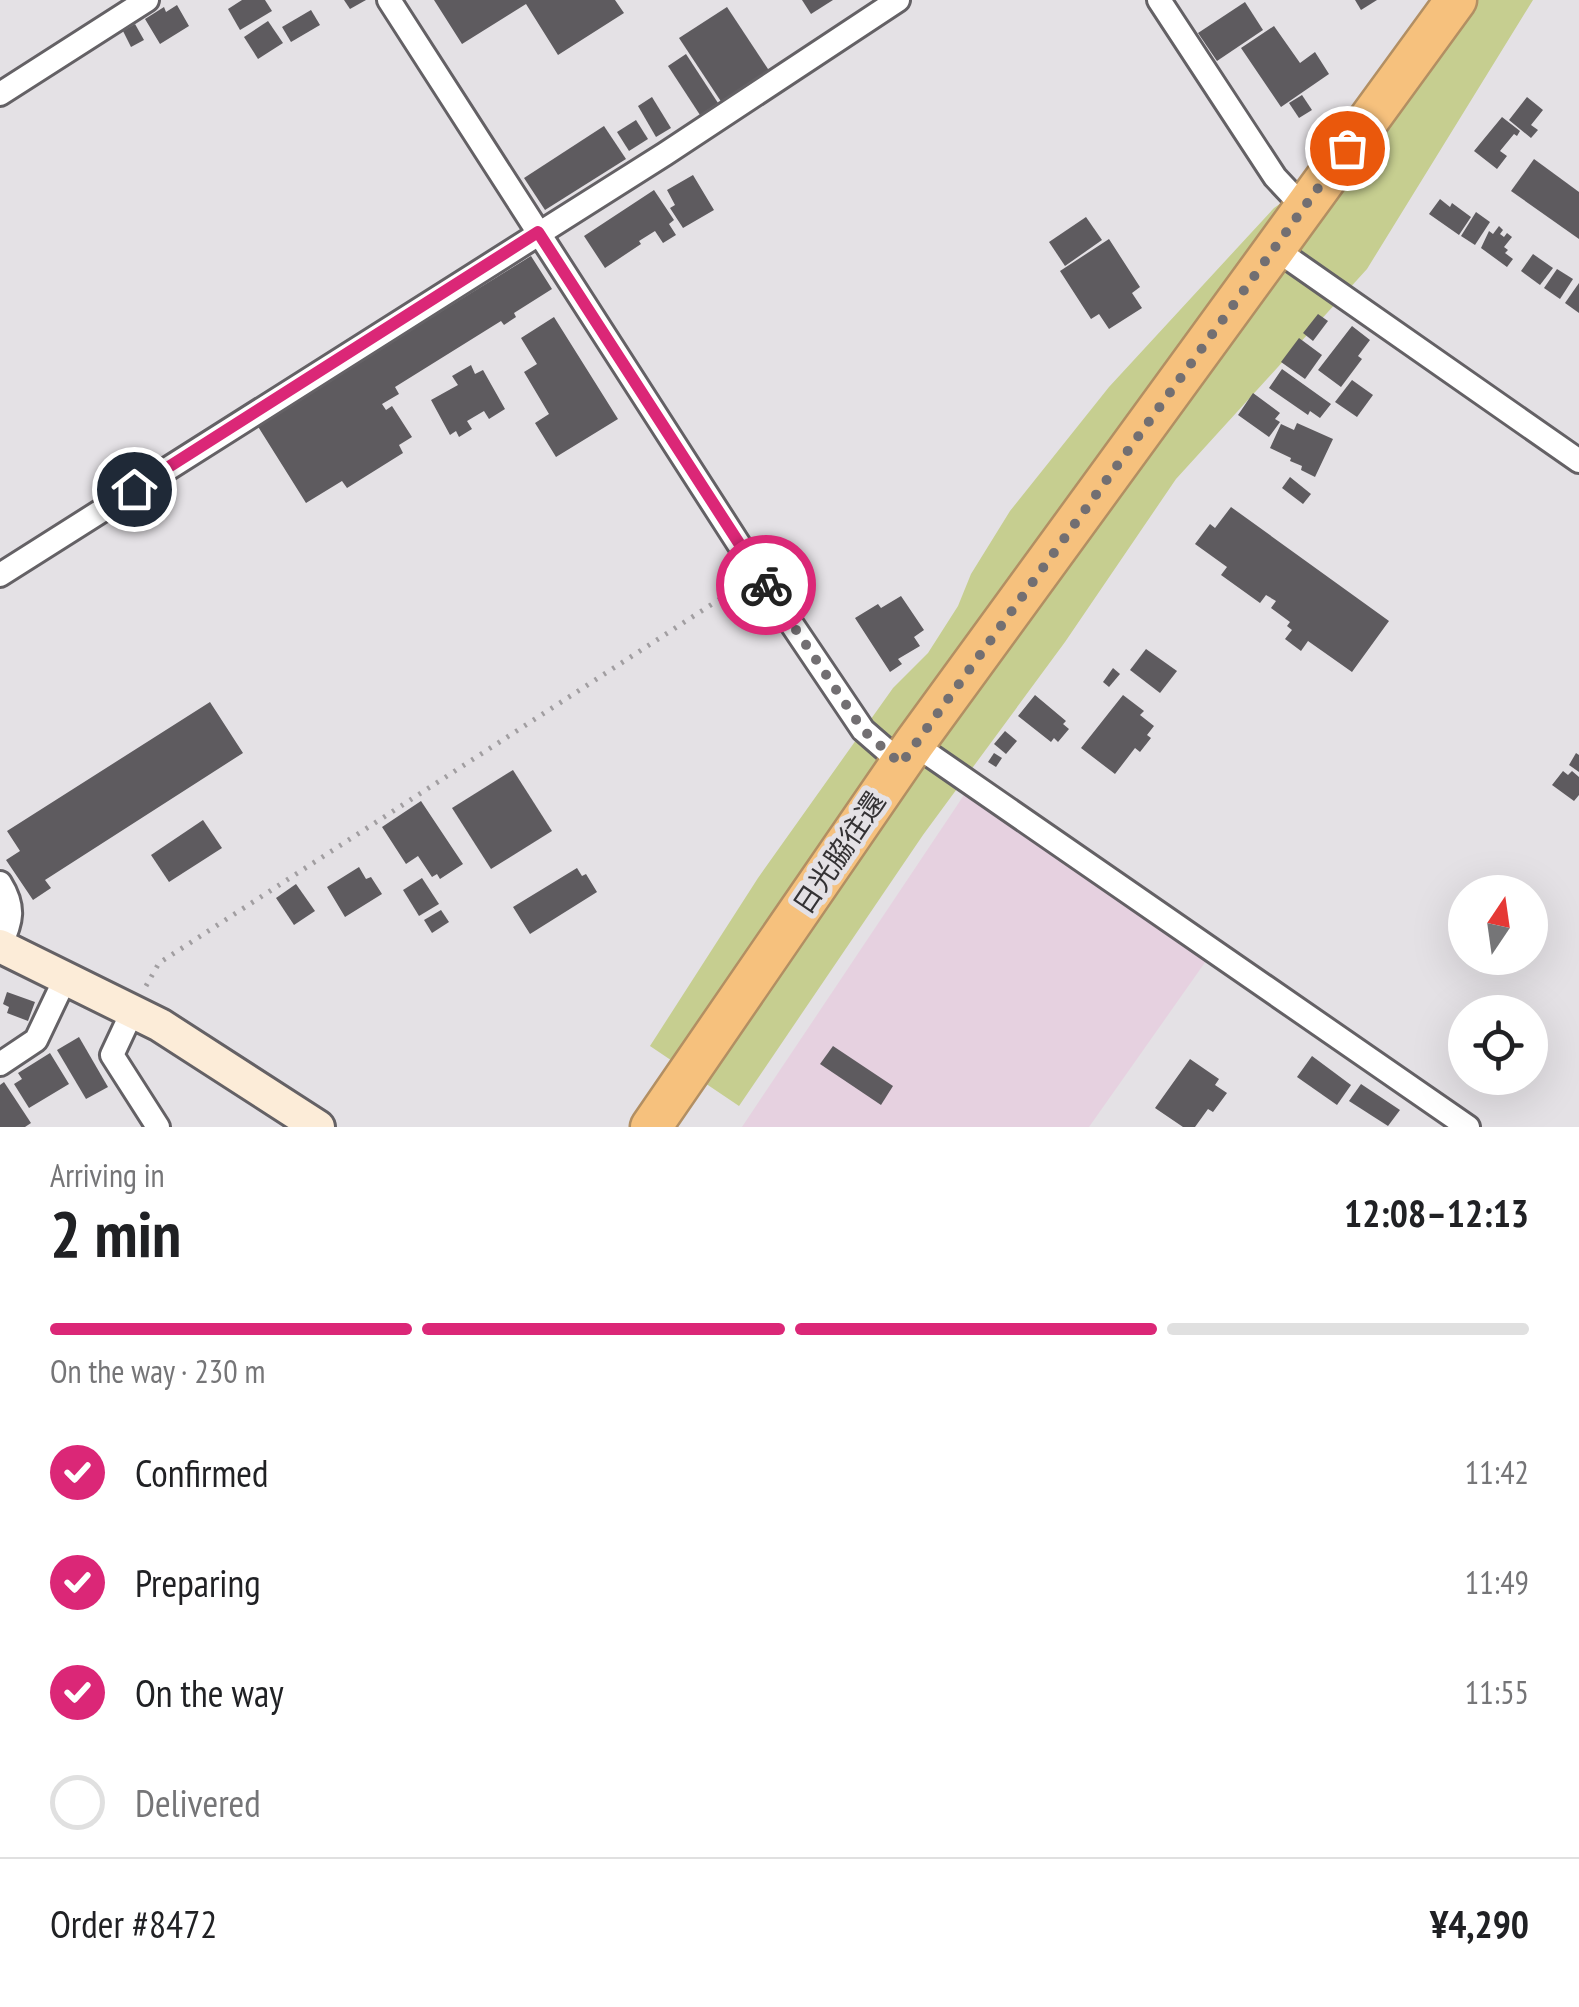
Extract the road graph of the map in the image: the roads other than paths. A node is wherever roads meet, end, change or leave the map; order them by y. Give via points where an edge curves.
1 (147, 0) edge
2 (389, 0) edge
3 (898, 0) edge
4 (1160, 0) edge
5 (1456, 0) edge
6 (0, 94) edge
7 (1304, 208) junction
8 (538, 232) junction
9 (1274, 248) junction
10 (1579, 460) edge
11 (0, 575) edge
12 (907, 754) junction
13 (0, 883) edge
14 (0, 946) edge
15 (66, 977) junction
16 (133, 1010) junction
17 (0, 1064) edge
18 (158, 1127) edge
19 (318, 1127) edge
20 (652, 1127) edge
21 (1468, 1127) edge

1 - 6 street
2 - 8 street
3 - 8 street
4 - 7 street via 1275,177
5 - 7 highway, 日光脇往還
7 - 9 highway, 日光脇往還
8 - 11 street
8 - 12 street via 863,730
9 - 10 street
9 - 12 highway, 日光脇往還
12 - 20 highway, 日光脇往還
12 - 21 street
13 - 14 street via 12,920
14 - 15 street
15 - 16 street
15 - 17 street via 36,1040
16 - 18 street via 112,1055
16 - 19 street

